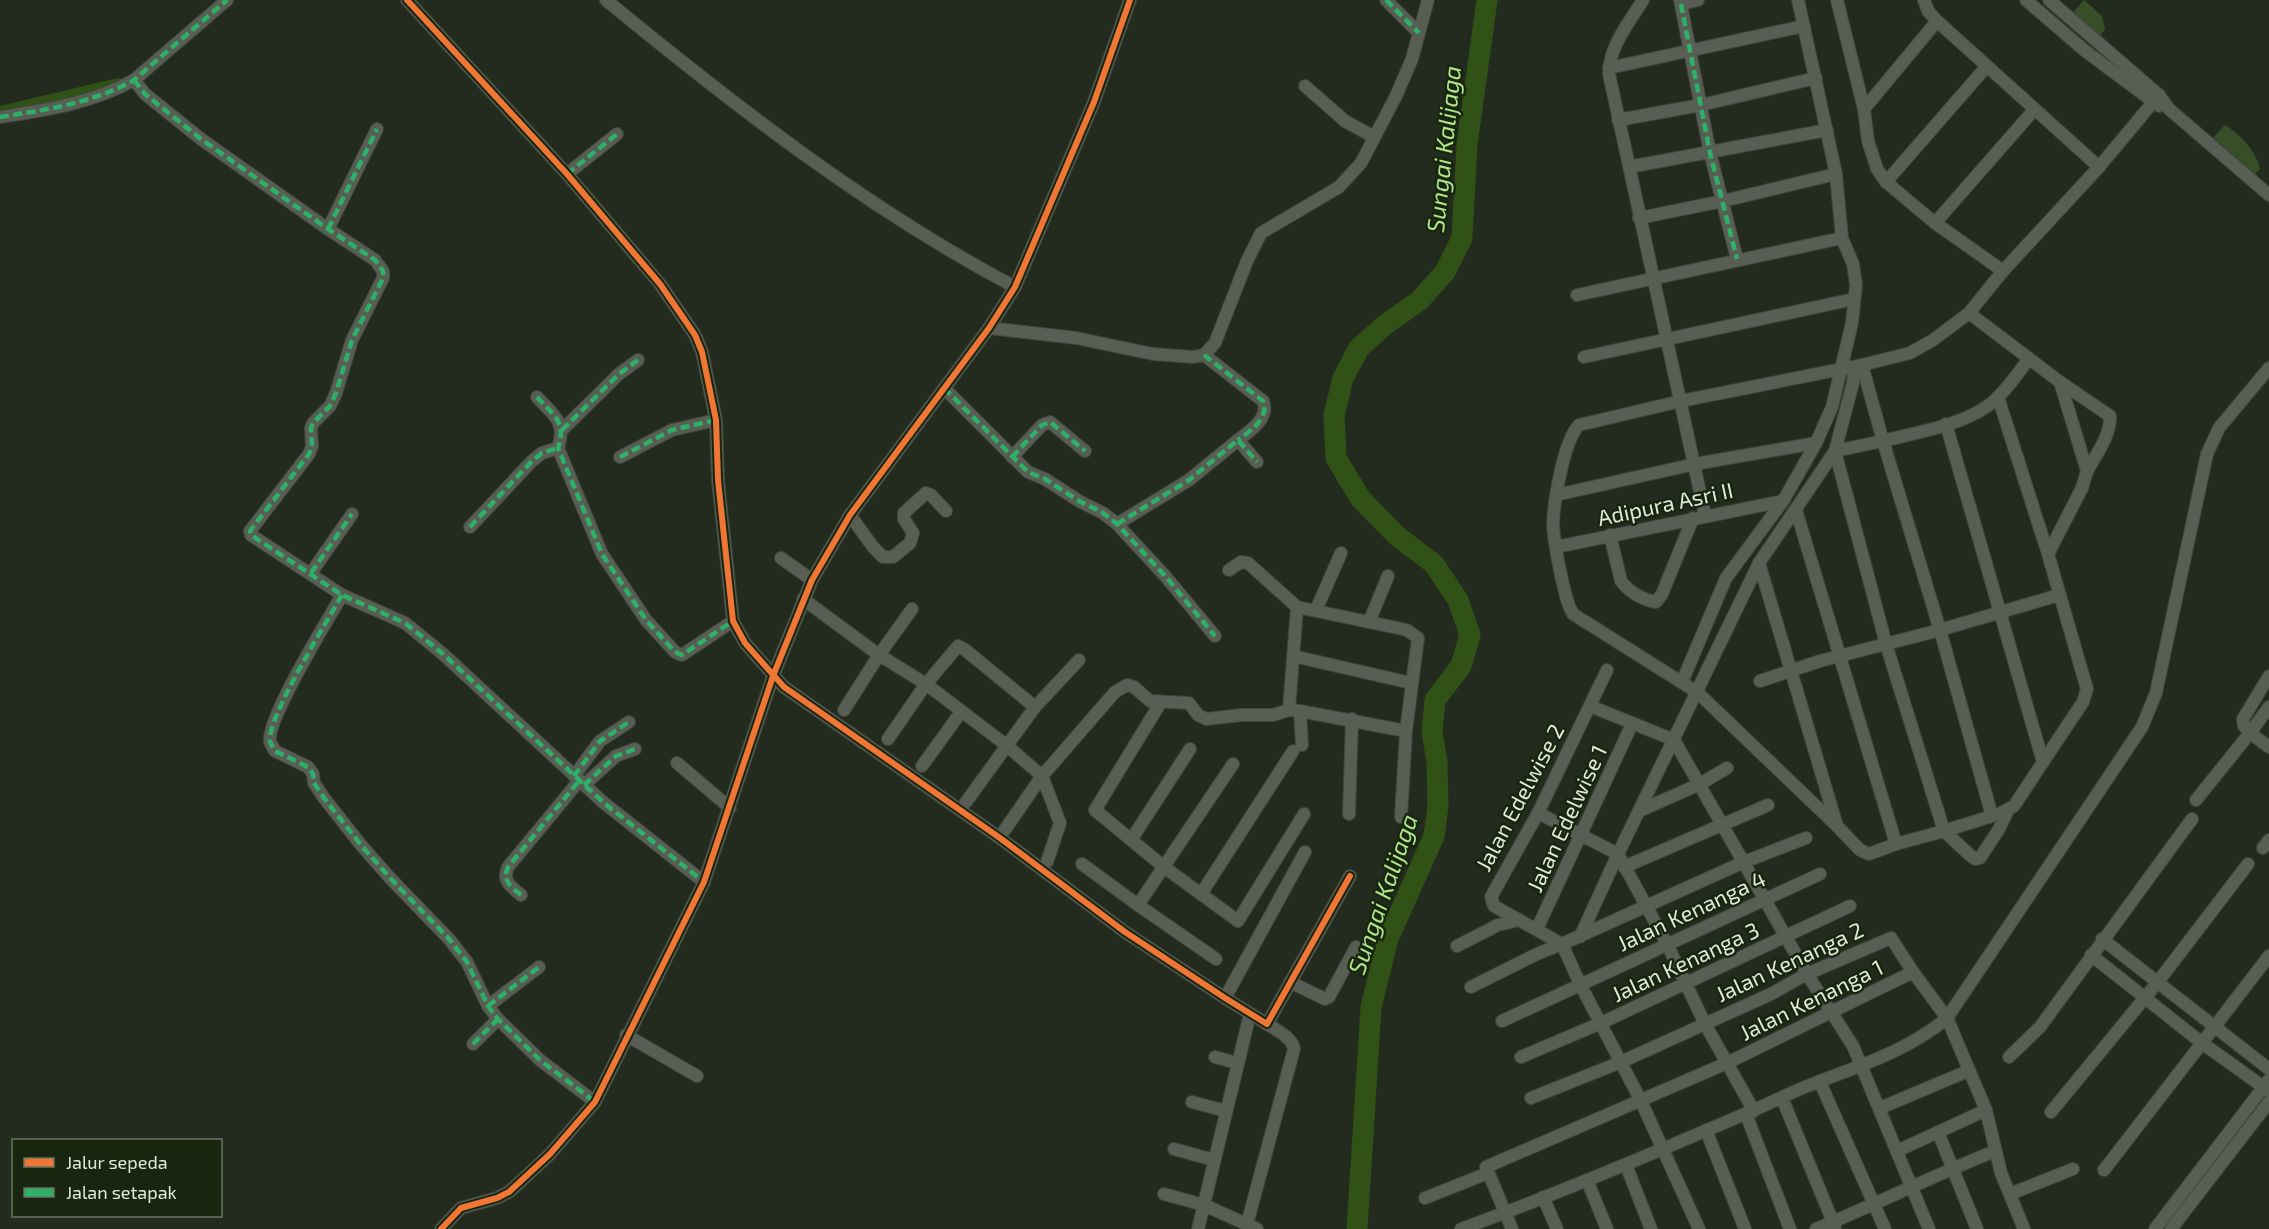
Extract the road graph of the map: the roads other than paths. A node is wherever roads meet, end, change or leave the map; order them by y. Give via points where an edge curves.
1 (227, 0) edge
2 (407, 0) edge
3 (606, 0) edge
4 (1130, 0) edge
5 (1386, 0) edge
6 (1428, 0) edge
7 (1643, 0) edge
8 (1698, 0) edge
9 (1798, 0) edge
10 (1837, 0) edge
11 (1924, 0) edge
12 (2026, 0) edge
13 (2049, 0) edge
14 (1681, 2) edge
15 (1936, 21) junction
16 (1804, 26) junction
17 (1419, 33) junction
18 (1690, 50) junction
19 (1987, 66) junction
20 (1609, 68) junction
21 (1816, 78) junction
22 (134, 80) junction
23 (1305, 86) dead end
24 (2156, 99) junction
25 (1701, 105) junction
26 (1863, 109) junction
27 (2034, 110) junction
28 (0, 117) edge
29 (1618, 120) junction
30 (377, 129) dead end
31 (1827, 130) junction
32 (617, 134) dead end
33 (1374, 137) junction
34 (1710, 153) junction
35 (1629, 167) junction
36 (2099, 167) junction
37 (567, 174) junction
38 (1836, 174) junction
39 (1886, 182) junction
40 (2269, 195) edge
41 (1723, 201) junction
42 (1639, 218) junction
43 (1935, 223) junction
44 (328, 229) junction
45 (1842, 238) junction
46 (1737, 259) junction
47 (2002, 271) junction
48 (1653, 277) junction
49 (1015, 287) junction
50 (1577, 295) dead end
51 (1854, 299) junction
52 (1969, 313) junction
53 (989, 328) junction
54 (1667, 340) junction
55 (1204, 355) junction
56 (1584, 357) dead end
57 (2030, 359) junction
58 (638, 360) dead end
59 (1852, 367) junction
60 (2269, 368) edge
61 (2060, 382) junction
62 (944, 388) junction
63 (537, 397) dead end
64 (1998, 397) junction
65 (1681, 401) junction
66 (716, 420) junction
67 (1946, 424) junction
68 (562, 430) junction
69 (1238, 440) junction
70 (1883, 441) junction
71 (1816, 443) junction
72 (558, 448) junction
73 (1085, 451) dead end
74 (1836, 451) junction
75 (620, 457) dead end
76 (1012, 457) junction
77 (1257, 462) dead end
78 (1695, 464) junction
79 (2087, 471) junction
80 (1556, 495) junction
81 (1783, 501) junction
82 (1796, 510) junction
83 (946, 511) dead end
84 (352, 514) dead end
85 (850, 515) junction
86 (1699, 517) junction
87 (1117, 524) junction
88 (470, 528) dead end
89 (1610, 535) junction
90 (1556, 547) junction
91 (1341, 553) dead end
92 (2048, 554) junction
93 (781, 558) dead end
94 (1759, 564) junction
95 (1229, 570) dead end
96 (310, 573) junction
97 (1388, 576) dead end
98 (812, 580) junction
99 (342, 595) junction
100 (2059, 595) junction
101 (803, 599) junction
102 (1297, 607) junction
103 (912, 609) dead end
104 (1316, 610) junction
105 (2001, 613) junction
106 (733, 621) junction
107 (1369, 622) junction
108 (1940, 630) junction
109 (1215, 636) dead end
110 (1886, 645) junction
111 (879, 655) junction
112 (1293, 656) junction
113 (1840, 656) junction
114 (1079, 660) dead end
115 (1607, 670) dead end
116 (1790, 671) junction
117 (773, 676) junction
118 (2269, 676) edge
119 (1760, 681) dead end
120 (1682, 682) junction
121 (1411, 683) junction
122 (926, 684) junction
123 (1697, 692) junction
124 (1161, 702) junction
125 (1590, 706) junction
126 (1035, 707) junction
127 (2269, 707) edge
128 (844, 710) dead end
129 (1295, 710) junction
130 (961, 712) junction
131 (1352, 719) junction
132 (629, 722) dead end
133 (1632, 724) junction
134 (1406, 730) junction
135 (2250, 733) junction
136 (888, 740) dead end
137 (1674, 740) junction
138 (1006, 745) junction
139 (2269, 747) edge
140 (635, 749) dead end
141 (1191, 749) dead end
142 (2043, 762) junction
143 (677, 763) dead end
144 (1233, 764) dead end
145 (922, 766) dead end
146 (1727, 768) dead end
147 (1042, 776) junction
148 (579, 781) junction
149 (1700, 784) junction
150 (2196, 800) dead end
151 (966, 802) dead end
152 (1768, 805) dead end
153 (730, 808) junction
154 (1639, 811) junction
155 (2007, 812) junction
156 (1538, 813) junction
157 (1304, 814) dead end
158 (1350, 814) dead end
159 (1992, 816) junction
160 (1401, 817) dead end
161 (2192, 819) dead end
162 (1722, 824) junction
163 (1837, 826) junction
164 (1004, 831) dead end
165 (1944, 831) junction
166 (1582, 835) junction
167 (1806, 838) dead end
168 (1131, 840) junction
169 (1896, 844) junction
170 (1305, 852) dead end
171 (1618, 854) junction
172 (1047, 862) dead end
173 (1744, 862) junction
174 (1082, 864) dead end
175 (2248, 864) dead end
176 (1164, 867) junction
177 (1624, 867) junction
178 (1820, 874) dead end
179 (1350, 876) dead end
180 (704, 882) junction
181 (1201, 894) junction
182 (521, 895) dead end
183 (1766, 899) junction
184 (1138, 905) junction
185 (1850, 906) dead end
186 (1646, 907) junction
187 (1519, 920) junction
188 (1537, 929) junction
189 (1580, 937) junction
190 (1786, 937) junction
191 (2102, 939) junction
192 (1562, 944) junction
193 (1457, 946) dead end
194 (1668, 946) junction
195 (1356, 947) dead end
196 (2091, 955) junction
197 (2269, 956) edge
198 (1216, 959) dead end
199 (539, 967) dead end
200 (1913, 972) junction
201 (1807, 974) junction
202 (1290, 982) junction
203 (1687, 983) junction
204 (2157, 983) junction
205 (1580, 984) junction
206 (1472, 987) dead end
207 (1225, 998) junction
208 (2145, 998) junction
209 (488, 1006) junction
210 (1832, 1012) junction
211 (1250, 1014) junction
212 (1947, 1018) junction
213 (498, 1019) junction
214 (1502, 1021) dead end
215 (1601, 1023) junction
216 (1267, 1024) junction
217 (1706, 1024) junction
218 (2214, 1027) junction
219 (626, 1035) junction
220 (2202, 1043) junction
221 (473, 1044) dead end
222 (1215, 1057) dead end
223 (1521, 1057) dead end
224 (2009, 1057) dead end
225 (1622, 1062) junction
226 (1237, 1063) junction
227 (1727, 1063) junction
228 (1862, 1065) junction
229 (2269, 1069) edge
230 (1968, 1071) junction
231 (697, 1076) dead end
232 (1820, 1082) junction
233 (2267, 1086) edge
234 (1530, 1098) dead end
235 (1782, 1098) junction
236 (1641, 1101) junction
237 (595, 1102) junction
238 (1192, 1102) dead end
239 (2269, 1102) edge
240 (1880, 1108) junction
241 (1986, 1110) junction
242 (1226, 1111) junction
243 (1750, 1112) junction
244 (2051, 1112) dead end
245 (1706, 1130) junction
246 (1938, 1132) junction
247 (1664, 1148) junction
248 (1174, 1149) dead end
249 (1897, 1151) junction
250 (1995, 1151) junction
251 (1214, 1160) junction
252 (1626, 1165) junction
253 (1952, 1169) junction
254 (2073, 1169) dead end
255 (2104, 1170) dead end
256 (1488, 1173) junction
257 (1587, 1180) junction
258 (1911, 1188) junction
259 (1164, 1194) dead end
260 (2010, 1194) junction
261 (1543, 1197) junction
262 (1425, 1198) dead end
263 (1875, 1204) junction
264 (1204, 1205) junction
265 (1506, 1212) junction
266 (1834, 1225) edge
267 (1252, 1226) edge
268 (441, 1229) edge
269 (1198, 1229) edge
270 (1461, 1229) edge
271 (1512, 1229) edge
272 (1557, 1229) edge
273 (1607, 1229) edge
274 (1651, 1229) edge
275 (1699, 1229) edge
276 (1745, 1229) edge
277 (1790, 1229) edge
278 (1816, 1229) edge
279 (1885, 1229) edge
280 (1929, 1229) edge
281 (1977, 1229) edge
282 (2024, 1229) edge
283 (2155, 1229) edge
284 (2171, 1229) edge

1 - 22 street
2 - 37 street
3 - 49 street via 807,156 955,256
4 - 49 street via 1094,102
5 - 17 street
6 - 17 street
7 - 20 street via 1614,49
8 - 14 street
9 - 16 street
10 - 26 street
11 - 15 street
12 - 24 street via 2084,50
13 - 24 street
14 - 18 street
15 - 19 street
15 - 26 street
16 - 18 street
16 - 21 street
17 - 33 street via 1412,59
18 - 20 street
18 - 25 street
19 - 27 street
19 - 39 street
20 - 29 street
21 - 25 street
21 - 31 street
22 - 28 street via 76,104
22 - 44 street via 145,94 201,139
23 - 33 street via 1345,121
24 - 36 street
24 - 40 street
25 - 29 street
25 - 34 street
26 - 39 street via 1868,141 1877,169
27 - 36 street
27 - 43 street
29 - 35 street
30 - 44 street
31 - 34 street
31 - 38 street
32 - 37 street
33 - 55 street via 1361,163 1339,187 1261,233 1215,343
34 - 35 street
34 - 41 street
35 - 42 street
36 - 47 street
37 - 66 street via 660,284 695,335
38 - 41 street
38 - 45 street
39 - 43 street
41 - 42 street
41 - 46 street
42 - 48 street
43 - 47 street
44 - 96 street via 381,265 383,278 352,340 330,406 311,428 309,454 250,532
45 - 46 street
45 - 51 street via 1853,264
46 - 48 street
47 - 52 street
48 - 50 street
48 - 54 street
49 - 53 street
51 - 54 street
51 - 59 street
52 - 57 street
52 - 59 street via 1910,353
53 - 55 street via 1076,338 1153,354
53 - 62 street
54 - 56 street
54 - 65 street
55 - 69 street via 1266,406 1263,418
57 - 61 street
57 - 64 street
58 - 68 street
59 - 65 street
59 - 70 street
59 - 71 street
59 - 74 street via 1853,383
60 - 212 street via 2219,428 2207,454 2156,693 2142,727
61 - 79 street
61 - 79 street via 2110,416 2107,434
62 - 76 street
62 - 85 street
63 - 68 street via 554,413
64 - 67 street via 1977,413
64 - 92 street
65 - 78 street
65 - 80 street via 1577,426
66 - 75 street via 672,430
66 - 106 street via 718,480
67 - 70 street
67 - 105 street
68 - 72 street
69 - 77 street
69 - 87 street via 1189,480
70 - 74 street
70 - 108 street
71 - 78 street
71 - 81 street
72 - 88 street via 531,461
72 - 106 street via 602,554 646,620 675,652 682,656
73 - 76 street via 1050,422 1042,425
74 - 82 street
74 - 110 street
76 - 87 street via 1028,472
78 - 80 street
78 - 86 street
79 - 92 street
80 - 90 street
81 - 86 street, Adipura Asri II
81 - 120 street via 1726,578
82 - 94 street
82 - 113 street
83 - 85 street via 926,493 904,513 913,533 910,543 887,558 879,554
84 - 96 street
85 - 98 street
86 - 89 street, Adipura Asri II
86 - 89 street via 1656,602 1625,587
87 - 109 street
89 - 90 street, Adipura Asri II
90 - 120 street via 1573,614
91 - 104 street
92 - 100 street
93 - 98 street
94 - 116 street
94 - 123 street
95 - 102 street via 1241,562 1248,563
96 - 99 street
97 - 107 street
98 - 101 street
99 - 148 street via 401,621 429,641
99 - 209 street via 273,722 270,742 275,751 308,767 324,798 361,844 450,939 467,962
100 - 105 street
100 - 142 street via 2087,694
101 - 111 street
101 - 117 street
102 - 104 street
102 - 112 street
103 - 111 street
104 - 107 street
105 - 108 street
105 - 142 street
106 - 117 street via 745,643
107 - 121 street via 1407,630 1418,638
108 - 110 street
108 - 159 street
110 - 113 street
110 - 165 street
111 - 122 street
111 - 128 street
112 - 121 street
112 - 129 street
113 - 116 street
113 - 169 street
114 - 126 street
115 - 125 street, Jalan Edelwise 2
116 - 119 street
116 - 163 street
117 - 153 street
117 - 207 street via 1125,932
118 - 135 street via 2243,719
120 - 123 street
121 - 134 street
122 - 126 street via 958,646
122 - 130 street
122 - 136 street
123 - 137 street
123 - 163 street
124 - 129 street via 1189,703 1206,719 1273,716
124 - 147 street via 1150,700 1127,684 1121,687
124 - 168 street via 1095,810
125 - 133 street
125 - 156 street, Jalan Edelwise 2
126 - 138 street
127 - 135 street
129 - 131 street
129 - 181 street via 1297,748
130 - 138 street
130 - 145 street
131 - 134 street
131 - 158 street
132 - 148 street via 600,741
133 - 137 street
133 - 166 street, Jalan Edelwise 1
134 - 160 street
135 - 139 street
135 - 150 street
137 - 149 street
137 - 154 street
138 - 147 street
138 - 151 street
140 - 148 street via 616,756
141 - 168 street
142 - 155 street
143 - 153 street
144 - 176 street
146 - 149 street
147 - 164 street
147 - 172 street via 1060,823
148 - 180 street
148 - 182 street via 508,867 504,875 507,884
149 - 154 street
149 - 162 street
152 - 162 street
153 - 180 street
154 - 171 street
155 - 159 street
155 - 165 street via 1980,858 1971,856
156 - 166 street
156 - 187 street, Jalan Edelwise 2 via 1491,897 1494,906
157 - 181 street via 1238,921
159 - 165 street
161 - 191 street
162 - 173 street
162 - 177 street
163 - 169 street via 1864,853
165 - 169 street
166 - 171 street
166 - 188 street, Jalan Edelwise 1
167 - 173 street
168 - 176 street
170 - 207 street
171 - 177 street
171 - 189 street
173 - 183 street
173 - 186 street
174 - 184 street
175 - 204 street
176 - 181 street
176 - 184 street
177 - 186 street
178 - 183 street, Jalan Kenanga 4
179 - 202 street
180 - 219 street
183 - 190 street
183 - 194 street, Jalan Kenanga 4
184 - 198 street
185 - 190 street, Jalan Kenanga 3
186 - 189 street
186 - 194 street
187 - 188 street, Jalan Edelwise 2
187 - 193 street via 1498,925
188 - 192 street, Jalan Edelwise 2
189 - 192 street
190 - 201 street
190 - 203 street, Jalan Kenanga 3
191 - 196 street
191 - 204 street
192 - 205 street
192 - 206 street
194 - 203 street
194 - 205 street, Jalan Kenanga 4
195 - 202 street via 1329,997 1324,999
196 - 208 street
196 - 224 street via 2040,1027
197 - 218 street
199 - 209 street
200 - 201 street, Jalan Kenanga 2 via 1891,938
200 - 210 street, Jalan Kenanga 1
200 - 212 street
201 - 210 street
201 - 217 street, Jalan Kenanga 2
202 - 216 street
203 - 215 street, Jalan Kenanga 3
203 - 217 street
204 - 208 street
204 - 218 street
205 - 214 street, Jalan Kenanga 4
205 - 215 street
207 - 211 street
208 - 220 street
208 - 244 street
209 - 213 street
210 - 227 street, Jalan Kenanga 1
210 - 228 street
211 - 216 street
211 - 226 street
212 - 228 street via 1911,1042
212 - 230 street
213 - 221 street
213 - 237 street via 540,1060
215 - 223 street, Jalan Kenanga 3
215 - 225 street
216 - 267 street via 1289,1039 1294,1049
217 - 225 street, Jalan Kenanga 2
217 - 227 street
218 - 220 street
218 - 229 street
219 - 231 street
219 - 237 street
220 - 233 street
220 - 255 street
222 - 226 street
225 - 234 street, Jalan Kenanga 2
225 - 236 street
226 - 242 street
227 - 236 street, Jalan Kenanga 1
227 - 243 street
228 - 232 street
228 - 240 street
230 - 240 street
230 - 241 street
232 - 235 street
232 - 263 street
233 - 283 street
235 - 243 street
235 - 266 street
236 - 247 street
236 - 256 street, Jalan Kenanga 1 via 1494,1162 1485,1167
237 - 268 street via 509,1192 461,1208
238 - 242 street
239 - 284 street
240 - 249 street
241 - 246 street
241 - 250 street
242 - 251 street
243 - 245 street
243 - 277 street
245 - 247 street
245 - 276 street
246 - 249 street
246 - 253 street
247 - 252 street
247 - 275 street
248 - 251 street
249 - 258 street
250 - 253 street
250 - 260 street
251 - 264 street
252 - 257 street
252 - 274 street
253 - 258 street
253 - 281 street
254 - 260 street
256 - 262 street
256 - 265 street
257 - 261 street
257 - 273 street
258 - 263 street
258 - 280 street
259 - 264 street
260 - 282 street
261 - 265 street
261 - 272 street
263 - 266 street
263 - 279 street
264 - 267 street
264 - 269 street
265 - 270 street
265 - 271 street
266 - 278 street

